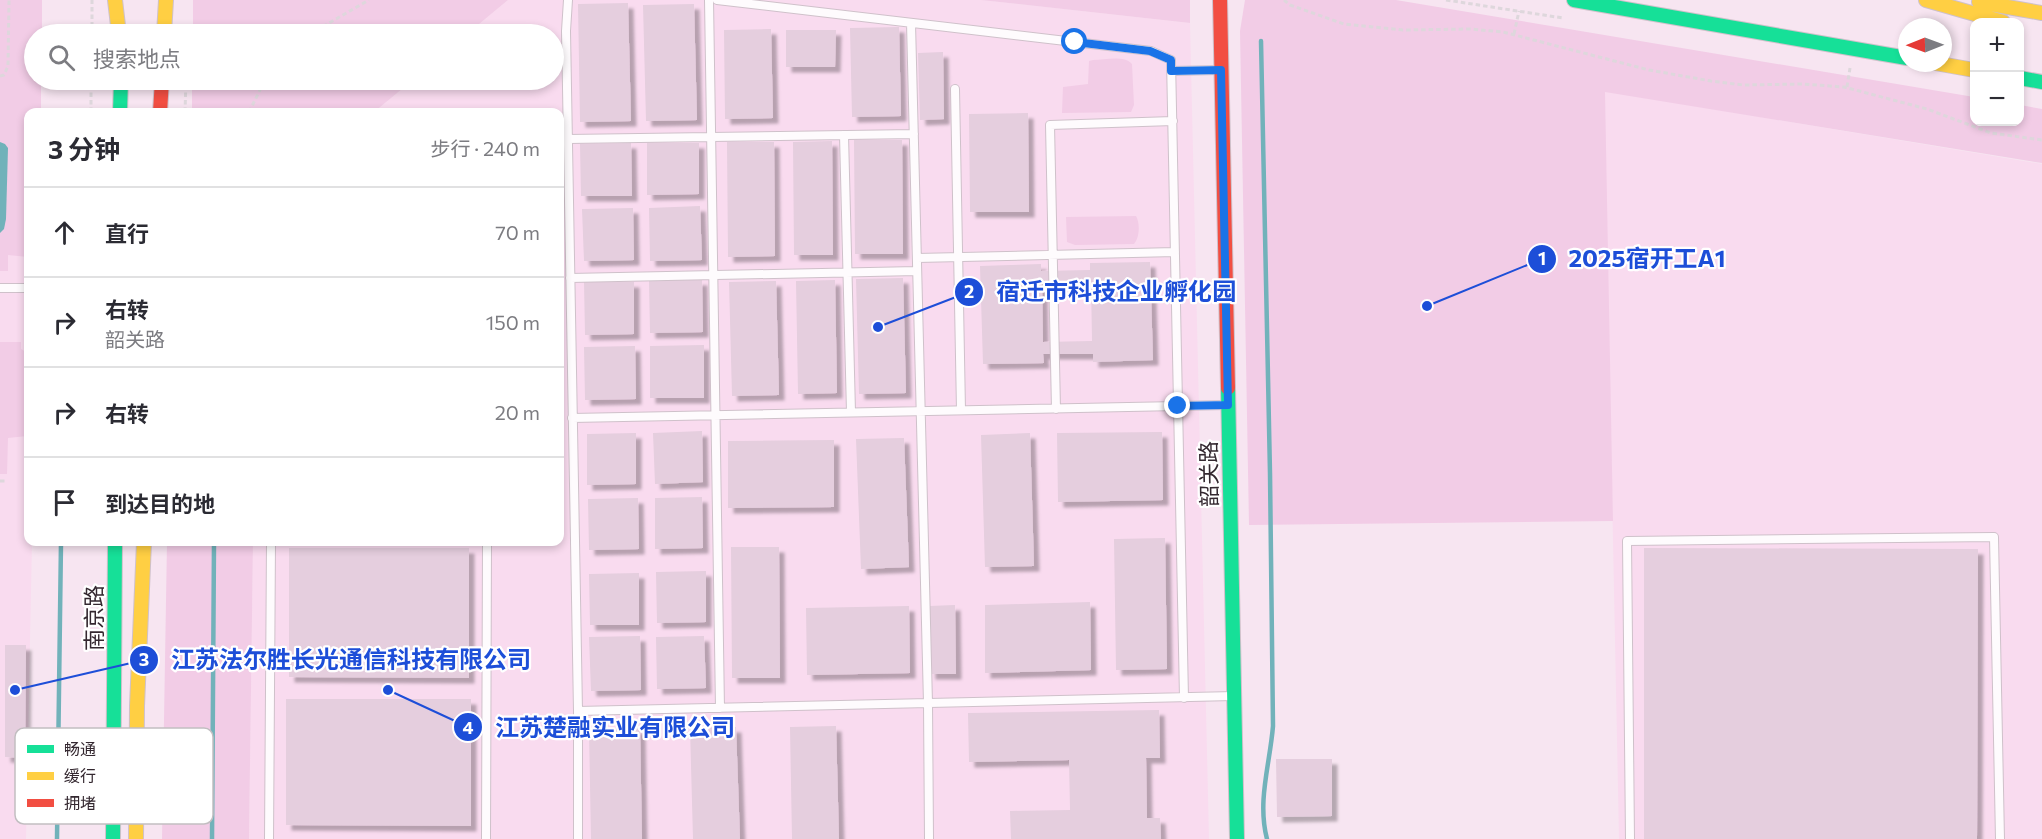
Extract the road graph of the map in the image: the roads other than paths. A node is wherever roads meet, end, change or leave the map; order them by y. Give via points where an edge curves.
1 (115, 0) edge
2 (121, 0) edge
3 (155, 0) edge
4 (165, 0) edge
5 (568, 0) edge
6 (709, 0) edge
7 (717, 0) edge
8 (1220, 0) edge
9 (1574, 0) edge
10 (1926, 0) edge
11 (1966, 0) edge
12 (2042, 13) edge
13 (1989, 18) edge
14 (911, 23) junction
15 (119, 24) edge
16 (120, 24) edge
17 (156, 24) edge
18 (164, 24) edge
19 (1898, 56) edge
20 (1952, 66) edge
21 (1970, 69) edge
22 (1221, 70) junction
23 (1171, 71) junction
24 (2024, 79) edge
25 (2042, 82) edge
26 (955, 89) dead end
27 (121, 90) edge
28 (157, 90) edge
29 (161, 90) edge
30 (120, 108) edge
31 (158, 108) edge
32 (158, 108) edge
33 (1173, 122) junction
34 (914, 134) junction
35 (844, 135) junction
36 (712, 137) junction
37 (568, 139) junction
38 (1175, 252) junction
39 (1052, 255) junction
40 (958, 257) junction
41 (917, 258) junction
42 (917, 271) junction
43 (848, 272) junction
44 (714, 275) junction
45 (570, 278) junction
46 (0, 288) edge
47 (24, 288) edge
48 (1228, 405) junction
49 (1178, 406) junction
50 (1056, 409) junction
51 (961, 410) junction
52 (921, 411) junction
53 (851, 412) junction
54 (716, 415) junction
55 (572, 418) junction
56 (116, 546) edge
57 (144, 546) edge
58 (271, 546) edge
59 (488, 546) edge
60 (1234, 696) junction
61 (1184, 698) junction
62 (928, 704) junction
63 (720, 708) junction
64 (578, 711) junction
65 (114, 728) edge
66 (137, 728) edge
67 (113, 824) edge
68 (136, 824) edge
69 (113, 839) edge
70 (136, 839) edge
71 (269, 839) edge
72 (486, 839) edge
73 (578, 839) edge
74 (929, 839) edge
75 (1237, 839) edge
76 (1630, 839) edge
77 (2000, 839) edge

1 - 15 main road
2 - 16 main road
3 - 17 main road
4 - 18 main road
5 - 37 lane
6 - 36 lane
7 - 14 lane
8 - 22 main road, 韶关路
9 - 19 main road
10 - 13 main road
11 - 12 main road
14 - 23 lane via 1150,51 1171,60
14 - 34 lane
20 - 21 main road
22 - 23 lane
22 - 48 main road, 韶关路
23 - 33 lane
24 - 25 main road
26 - 40 lane
27 - 30 main road
28 - 31 main road
29 - 32 main road
33 - 38 lane
33 - 39 lane via 1050,125
34 - 35 lane
34 - 41 lane
35 - 36 lane
35 - 43 lane
36 - 37 lane
36 - 44 lane
37 - 45 lane
38 - 39 lane
38 - 49 lane
39 - 40 lane
39 - 50 lane
40 - 41 lane
40 - 51 lane
41 - 42 lane
42 - 43 lane
42 - 52 lane
43 - 44 lane
43 - 53 lane
44 - 45 lane
44 - 54 lane
45 - 55 lane
46 - 47 lane
48 - 49 lane
48 - 60 main road, 韶关路
49 - 50 lane
49 - 61 lane
50 - 51 lane
51 - 52 lane
52 - 53 lane
52 - 62 lane
53 - 54 lane
54 - 55 lane
54 - 63 lane
55 - 64 lane
56 - 65 main road, 南京路
57 - 66 main road, 南京路
58 - 71 lane
59 - 72 lane
60 - 61 lane
60 - 75 main road, 韶关路
61 - 62 lane
62 - 63 lane
62 - 74 lane
63 - 64 lane
64 - 73 lane
67 - 69 main road, 南京路
68 - 70 main road, 南京路
76 - 77 lane via 1627,541 1994,537

